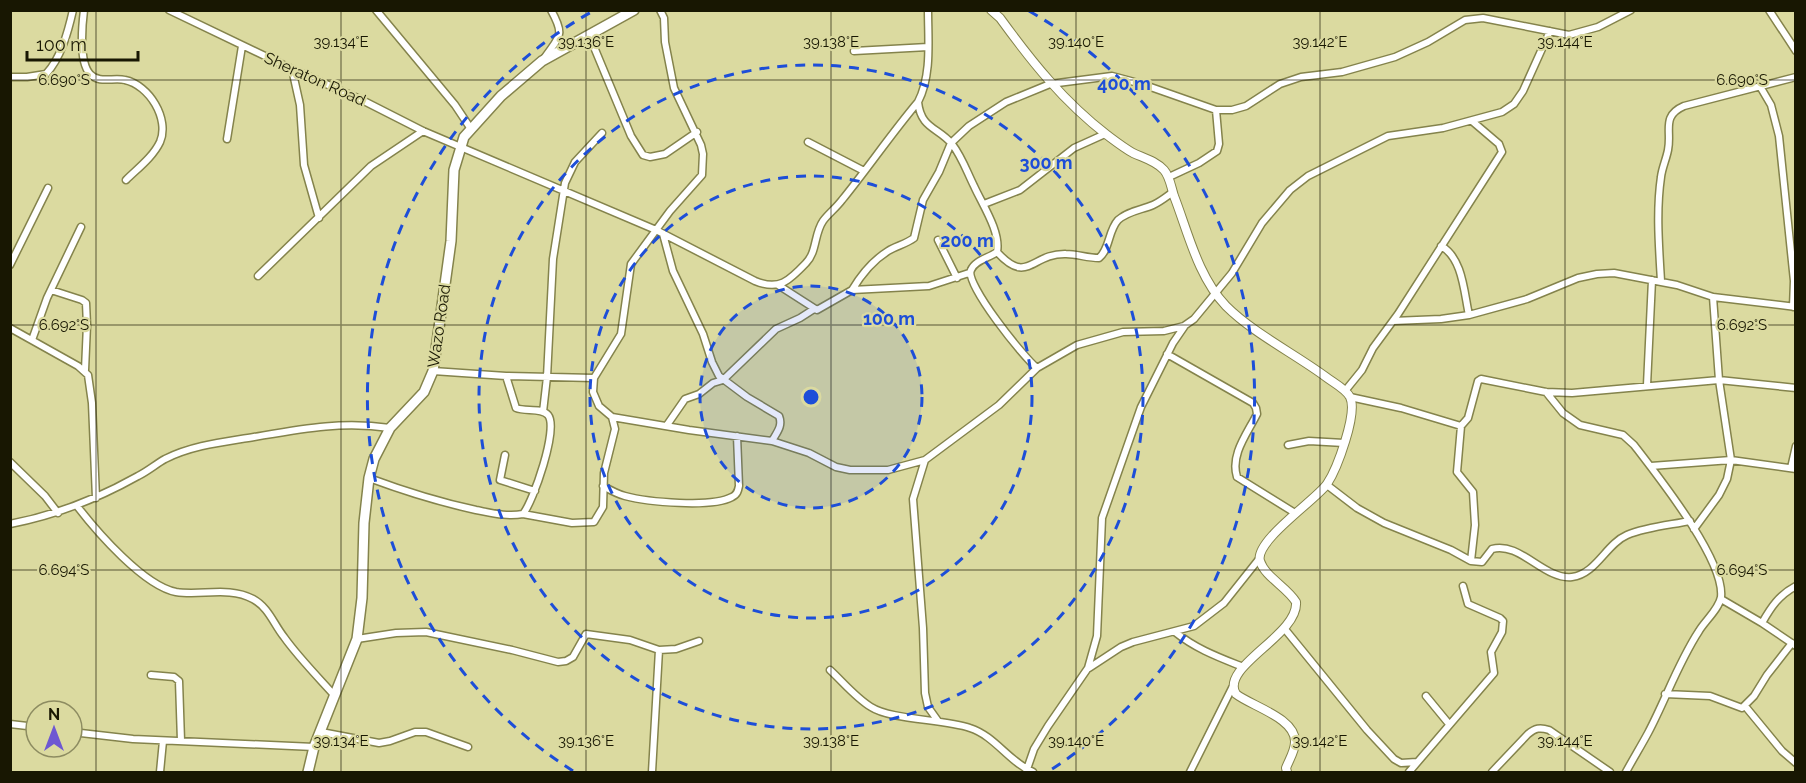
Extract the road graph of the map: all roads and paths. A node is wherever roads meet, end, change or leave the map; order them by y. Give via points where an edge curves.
1 (73, 10) edge
2 (84, 10) edge
3 (169, 10) edge
4 (376, 10) edge
5 (551, 10) edge
6 (634, 10) edge
7 (660, 10) edge
8 (928, 10) edge
9 (991, 10) edge
10 (1631, 10) edge
11 (1769, 10) edge
12 (181, 13) edge
13 (1550, 31) junction
14 (589, 35) junction
15 (242, 46) junction
16 (928, 47) junction
17 (854, 51) dead end
18 (1796, 51) edge
19 (542, 61) junction
20 (292, 69) junction
21 (10, 77) edge
22 (1796, 77) edge
23 (1050, 84) junction
24 (1761, 88) junction
25 (918, 102) junction
26 (1216, 110) junction
27 (1472, 121) junction
28 (471, 129) junction
29 (423, 131) junction
30 (697, 132) junction
31 (602, 134) dead end
32 (1106, 134) junction
33 (227, 139) dead end
34 (808, 142) dead end
35 (951, 143) junction
36 (460, 147) junction
37 (864, 171) junction
38 (1169, 177) junction
39 (126, 180) dead end
40 (48, 188) dead end
41 (564, 192) junction
42 (1173, 192) junction
43 (984, 204) junction
44 (319, 218) junction
45 (81, 227) dead end
46 (656, 230) junction
47 (663, 234) junction
48 (938, 240) dead end
49 (1441, 246) junction
50 (997, 252) junction
51 (10, 265) edge
52 (969, 273) junction
53 (258, 276) dead end
54 (957, 278) junction
55 (1652, 280) junction
56 (1661, 281) junction
57 (778, 285) junction
58 (51, 290) junction
59 (852, 290) junction
60 (1215, 294) junction
61 (1713, 297) junction
62 (1794, 307) edge
63 (814, 309) junction
64 (1469, 315) junction
65 (1394, 321) junction
66 (1184, 327) junction
67 (10, 328) edge
68 (32, 340) junction
69 (1167, 354) junction
70 (1037, 368) junction
71 (85, 370) junction
72 (433, 371) junction
73 (506, 376) junction
74 (547, 376) junction
75 (594, 378) junction
76 (721, 378) junction
77 (1719, 380) junction
78 (1647, 385) junction
79 (1796, 388) edge
80 (1546, 392) junction
81 (1347, 394) junction
82 (543, 412) junction
83 (612, 417) junction
84 (626, 419) junction
85 (667, 425) junction
86 (1461, 426) junction
87 (390, 428) junction
88 (615, 429) junction
89 (737, 436) junction
90 (772, 441) junction
91 (1344, 443) junction
92 (1288, 445) dead end
93 (1796, 446) edge
94 (504, 455) dead end
95 (925, 460) junction
96 (1731, 460) junction
97 (10, 462) edge
98 (1651, 466) junction
99 (1793, 468) edge
100 (369, 478) junction
101 (1327, 485) junction
102 (603, 486) junction
103 (534, 491) junction
104 (96, 498) junction
105 (77, 506) junction
106 (58, 513) junction
107 (1295, 513) junction
108 (523, 514) junction
109 (1690, 521) junction
110 (10, 524) edge
111 (1694, 529) junction
112 (1259, 559) junction
113 (1471, 561) junction
114 (1463, 586) dead end
115 (1796, 586) edge
116 (1721, 599) junction
117 (1762, 623) junction
118 (1284, 628) junction
119 (1175, 632) junction
120 (357, 639) junction
121 (699, 641) dead end
122 (1794, 645) edge
123 (659, 650) junction
124 (1243, 667) junction
125 (1088, 668) junction
126 (830, 670) dead end
127 (151, 675) dead end
128 (1232, 688) junction
129 (1665, 694) junction
130 (335, 696) junction
131 (1425, 696) dead end
132 (1745, 706) junction
133 (938, 721) junction
134 (1449, 724) junction
135 (321, 732) junction
136 (84, 734) edge
137 (163, 741) junction
138 (181, 741) junction
139 (314, 747) junction
140 (468, 747) dead end
141 (1417, 762) junction
142 (1796, 763) edge
143 (1026, 771) edge
144 (160, 772) edge
145 (308, 772) edge
146 (652, 772) edge
147 (1033, 772) edge
148 (1190, 772) edge
149 (1287, 772) edge
150 (1409, 772) edge
151 (1492, 772) edge
152 (1610, 772) edge
153 (1626, 772) edge

1 - 21 street via 57,58 46,74
2 - 39 street via 83,64 90,75 132,83 153,99 159,116 162,135 158,146
3 - 12 street, Sheraton Road
4 - 28 street
5 - 19 street via 560,34
6 - 14 main road, Wazo Road
7 - 30 street via 674,88
8 - 16 street
9 - 23 street
10 - 13 street via 1584,32
11 - 18 street
12 - 15 street, Sheraton Road
13 - 26 street via 1483,18 1465,20 1395,57 1342,72 1301,77 1280,84 1246,106
13 - 27 street via 1514,104
14 - 19 main road, Wazo Road
14 - 30 street via 630,136 643,155 665,154
15 - 20 street, Sheraton Road
15 - 33 street
16 - 17 street
16 - 25 street via 925,88
19 - 28 main road, Wazo Road via 501,96
20 - 29 street, Sheraton Road
20 - 44 street via 300,105 304,165
22 - 24 street
23 - 26 street via 1112,76
23 - 32 street
23 - 35 street via 1006,102
24 - 56 street via 1684,106 1670,118 1659,199
24 - 62 street via 1773,111 1779,136
25 - 35 street via 928,125
25 - 37 street
26 - 38 street via 1217,152
27 - 49 street via 1499,144 1502,152
27 - 60 street via 1388,136 1308,176 1274,207
28 - 36 main road, Wazo Road
29 - 36 street, Sheraton Road
29 - 44 street via 371,166
30 - 46 street via 703,154 702,174
31 - 41 street via 569,171
32 - 38 street via 1161,166
32 - 43 street via 1074,148 1020,190
34 - 37 street
35 - 43 street
35 - 59 street via 923,200 914,238 878,258
36 - 41 street, Sheraton Road
36 - 72 main road, Wazo Road via 454,170 451,241
37 - 57 street via 820,226 811,258
38 - 42 street
40 - 51 street
41 - 46 street, Sheraton Road
41 - 74 street via 553,258
42 - 50 street via 1119,220 1099,258 1066,254 1019,268
42 - 60 street
43 - 50 street via 998,244
44 - 53 street
45 - 58 street
46 - 47 street, Sheraton Road
46 - 75 street via 630,264 621,334
47 - 57 street, Sheraton Road via 754,281
47 - 76 street via 673,271
48 - 54 street
49 - 64 street via 1458,266
49 - 65 street
50 - 52 street via 978,262
52 - 54 street
52 - 70 street via 980,298
54 - 59 street via 929,286
55 - 56 street
55 - 64 street via 1597,274
55 - 78 street
56 - 61 street
57 - 63 street
58 - 68 street
58 - 71 street via 86,303
59 - 63 street via 821,309
60 - 66 street
60 - 81 street via 1250,325
61 - 62 street
61 - 77 street
63 - 76 street via 776,329
64 - 65 street
65 - 81 street via 1373,348
66 - 69 street
66 - 70 street via 1098,337
67 - 68 street
68 - 71 street
69 - 107 street via 1252,403 1257,414 1237,455 1238,477
69 - 125 street via 1141,407 1102,518 1097,636
70 - 95 street via 999,405
71 - 104 street via 92,403
72 - 73 street
72 - 87 main road, Wazo Road via 424,392
73 - 74 street
73 - 82 street via 516,408
74 - 75 street
74 - 82 street
75 - 83 street via 593,393 598,406
76 - 85 street via 685,399
76 - 90 street via 778,416 780,428
77 - 78 street
77 - 79 street
77 - 96 street
78 - 80 street
80 - 86 street via 1481,379 1468,418
80 - 98 street via 1563,413 1580,425 1623,435
81 - 86 street
81 - 91 street via 1352,417
82 - 103 street via 549,419 549,441
83 - 84 street
83 - 88 street
84 - 85 street
84 - 88 street
85 - 89 street
86 - 113 street via 1457,472 1473,492 1475,511
87 - 100 main road, Wazo Road
87 - 104 street via 335,425 210,444 165,459
88 - 102 street
89 - 90 street
89 - 102 street via 739,486 732,497 679,503 647,501 620,495
90 - 95 street via 850,470 888,470
91 - 92 street via 1309,441
91 - 101 street
93 - 99 street
94 - 103 street via 500,480
95 - 133 street via 913,511 925,693 928,707
96 - 98 street
96 - 99 street
96 - 111 street via 1719,495
97 - 106 street
98 - 109 street
100 - 108 street via 449,504 491,513
100 - 120 main road, Wazo Road
101 - 107 street
101 - 113 street via 1384,523
102 - 108 street via 603,510 592,523
103 - 108 street
104 - 105 street
105 - 106 street
105 - 130 street via 125,559 163,588 241,594 260,603 284,638
106 - 110 street
107 - 112 street via 1270,539
109 - 111 street
109 - 113 street via 1625,536 1588,570 1570,577 1561,576 1508,547 1492,549 1482,562
111 - 116 street via 1714,565
112 - 118 street via 1296,602 1295,615
112 - 119 street via 1224,603 1194,626
114 - 134 street via 1468,604 1500,618 1503,626 1491,651 1494,673
115 - 117 street via 1783,593
116 - 117 street
116 - 129 street
117 - 122 street
118 - 124 street
118 - 141 street via 1394,759 1401,764
119 - 124 street via 1205,652
119 - 125 street via 1133,642
120 - 123 street via 426,632 558,662 573,657 586,634 630,640
120 - 130 main road, Wazo Road
121 - 123 street
122 - 132 street
123 - 146 street
124 - 128 street
125 - 143 street via 1048,726
126 - 133 street via 872,708
127 - 138 street via 179,681
128 - 148 street
128 - 149 street via 1241,698 1286,723 1293,732 1296,740
129 - 132 street via 1710,696 1737,707
129 - 153 street
130 - 135 main road, Wazo Road
131 - 134 street
132 - 142 street
133 - 143 street via 984,734
134 - 141 street
135 - 139 main road, Wazo Road
135 - 140 street via 379,743 426,732
136 - 137 street
137 - 138 street
137 - 144 street
138 - 139 street
139 - 145 main road, Wazo Road
141 - 150 street
143 - 147 street
151 - 152 street via 1527,734 1540,728 1549,730

